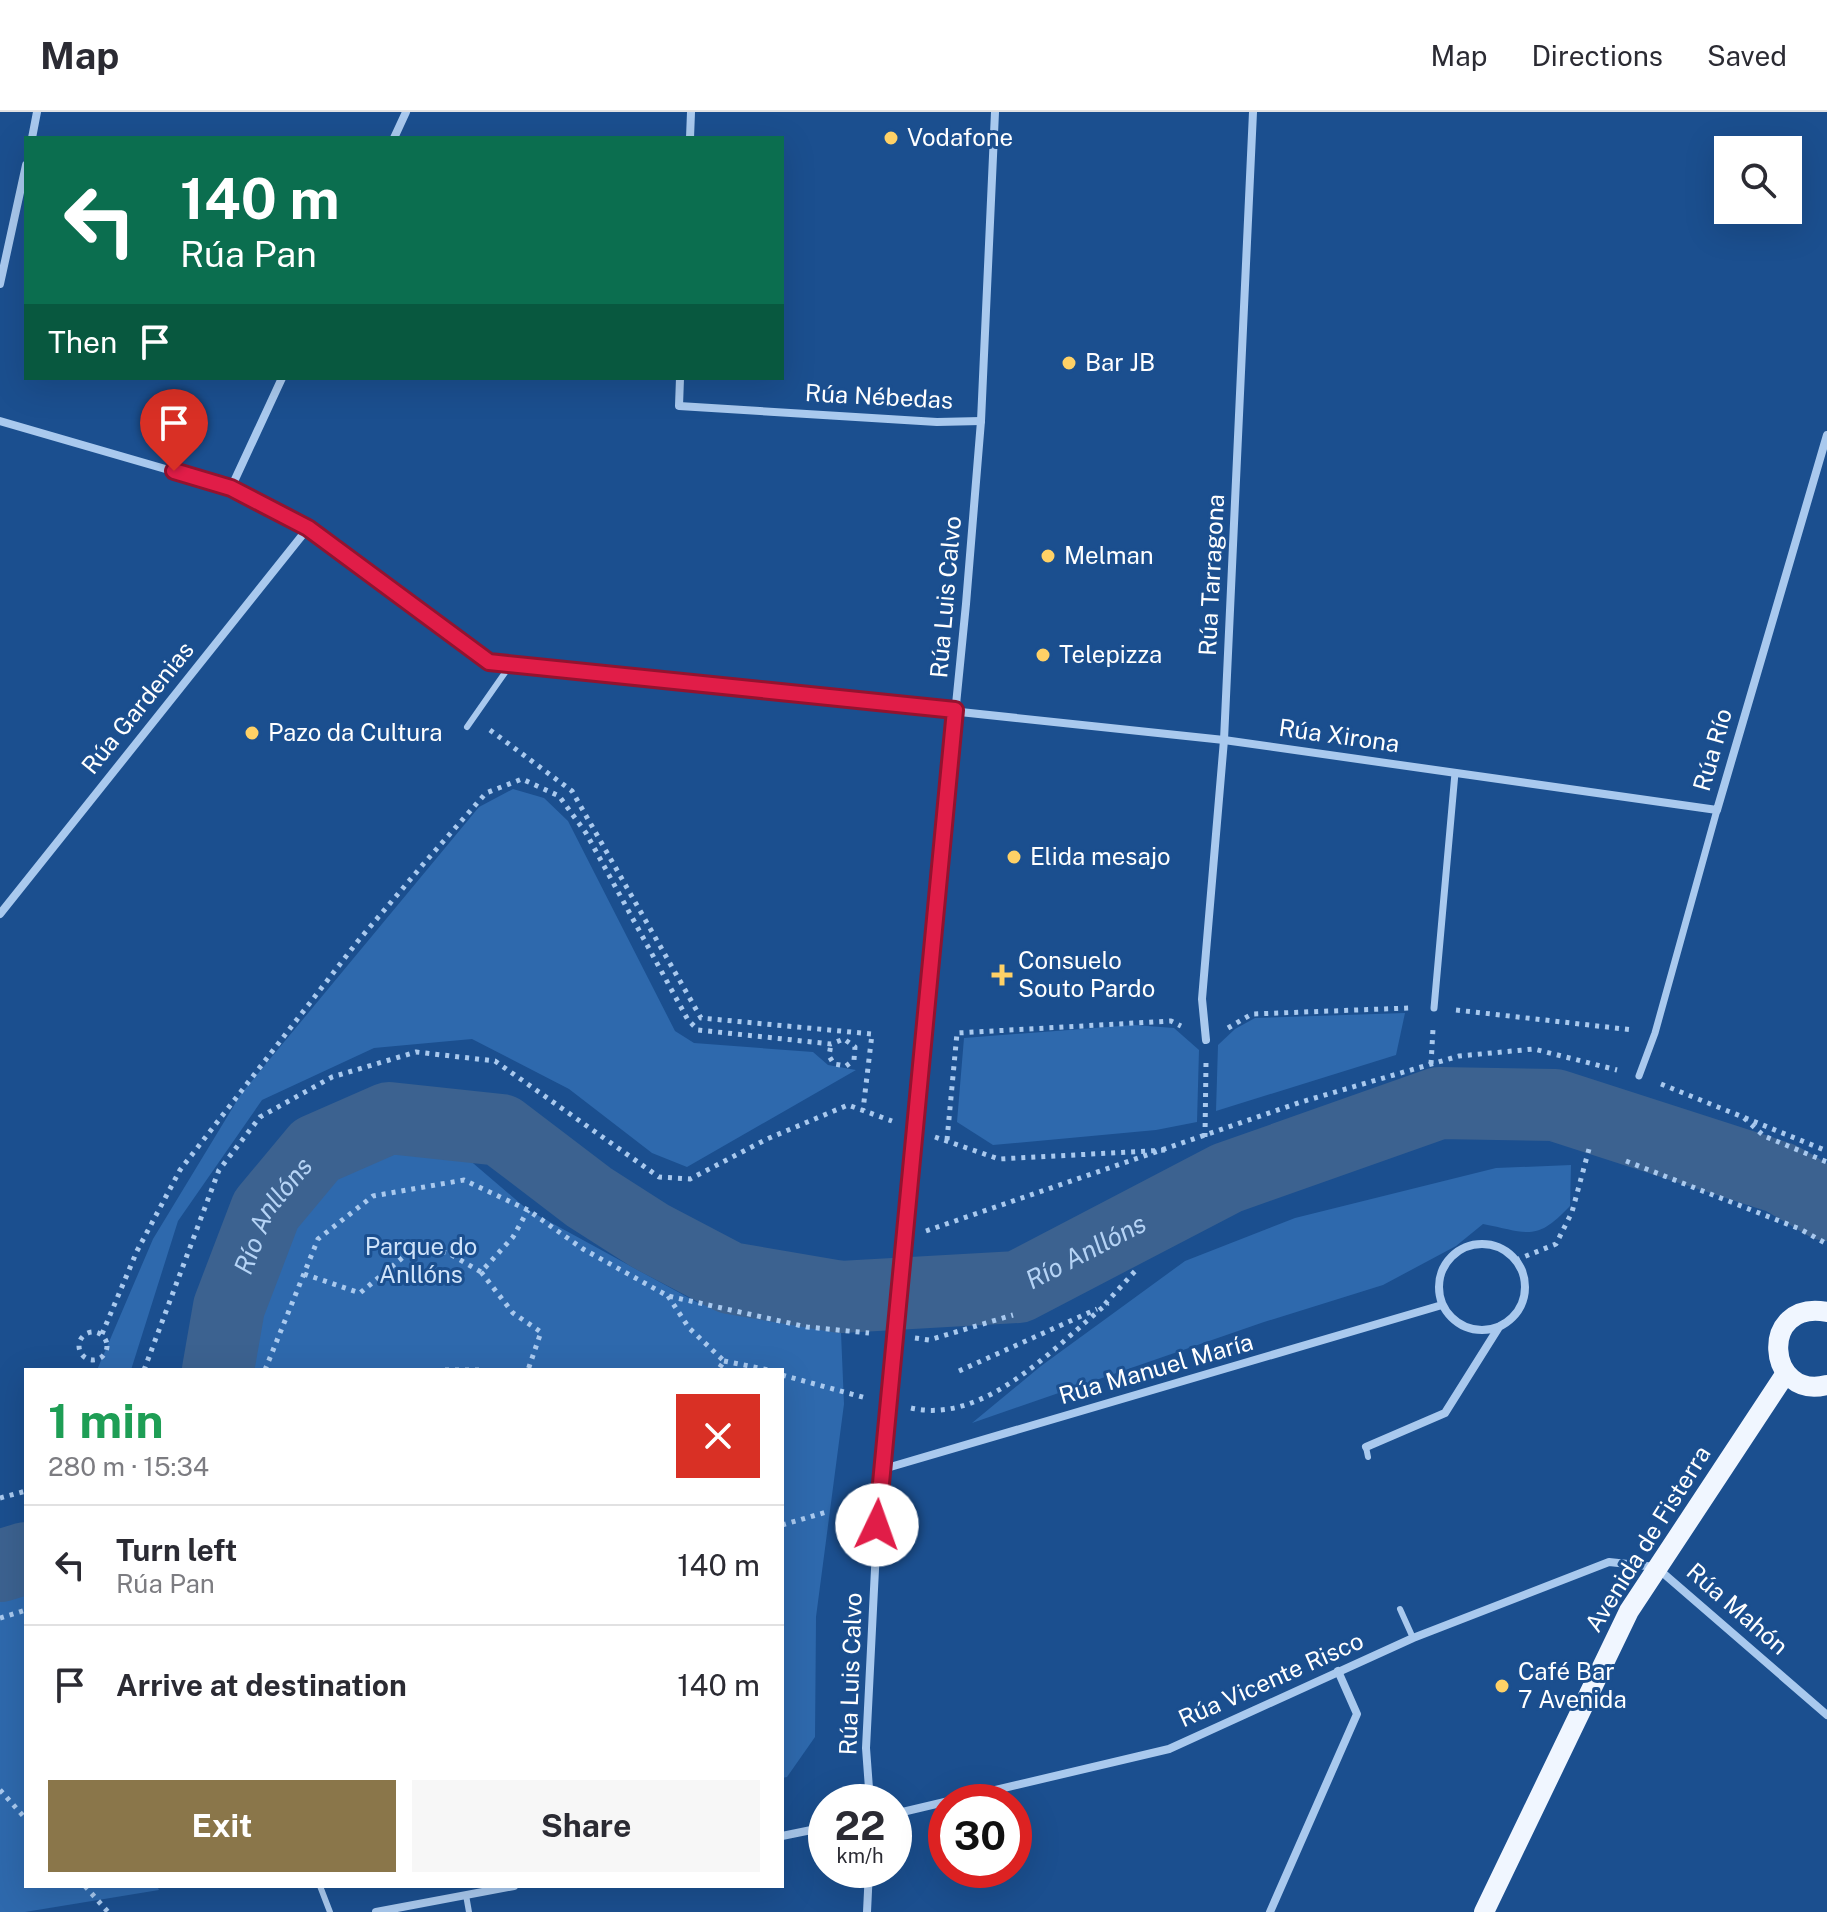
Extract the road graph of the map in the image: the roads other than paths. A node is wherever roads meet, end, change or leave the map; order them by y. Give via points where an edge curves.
1 (37, 112) edge
2 (406, 112) edge
3 (691, 112) edge
4 (995, 112) edge
5 (1253, 112) edge
6 (32, 136) edge
7 (395, 136) edge
8 (690, 136) edge
9 (24, 174) edge
10 (0, 284) edge
11 (281, 380) edge
12 (680, 380) edge
13 (0, 421) edge
14 (981, 421) junction
15 (1827, 435) edge
16 (231, 488) junction
17 (308, 528) junction
18 (511, 664) junction
19 (955, 710) junction
20 (467, 727) dead end
21 (1224, 740) junction
22 (1455, 773) junction
23 (1717, 810) junction
24 (0, 914) edge
25 (1434, 1008) road end
26 (1206, 1040) road end
27 (1639, 1076) road end
28 (1442, 1305) junction
29 (1827, 1311) edge
30 (1499, 1327) junction
31 (1786, 1373) junction
32 (1827, 1385) edge
33 (1367, 1452) dead end
34 (880, 1470) junction
35 (1656, 1567) junction
36 (1400, 1609) dead end
37 (1413, 1638) junction
38 (1338, 1671) junction
39 (1827, 1715) edge
40 (869, 1784) edge
41 (912, 1810) edge
42 (808, 1831) edge
43 (784, 1836) edge
44 (321, 1888) edge
45 (503, 1888) edge
46 (868, 1888) edge
47 (466, 1895) junction
48 (330, 1912) edge
49 (376, 1912) edge
50 (469, 1912) edge
51 (867, 1912) edge
52 (1270, 1912) edge
53 (1484, 1912) edge

1 - 6 street
2 - 7 street
3 - 8 street
4 - 14 street, Rúa Luis Calvo
5 - 21 street, Rúa Tarragona
9 - 10 street
11 - 16 street
12 - 14 street, Rúa Nébedas via 679,406
13 - 16 street, Rúa Xirona
14 - 19 street, Rúa Luis Calvo
15 - 23 street, Rúa Río
16 - 17 street, Rúa Xirona
17 - 18 street, Rúa Xirona via 489,662
17 - 24 street, Rúa Gardenias
18 - 19 street, Rúa Xirona
18 - 20 lane
19 - 21 street, Rúa Xirona
19 - 34 street, Rúa Luis Calvo
21 - 22 street, Rúa Xirona
21 - 26 street, Rúa Tarragona via 1202,999
22 - 23 street, Rúa Xirona
22 - 25 street
23 - 27 street, Rúa Río
28 - 30 street via 1473,1329
28 - 30 street via 1445,1267 1466,1248 1495,1246 1516,1260 1525,1293 1512,1319
28 - 34 street, Rúa Manuel María
29 - 31 main road via 1804,1311 1781,1332 1777,1353
30 - 33 street via 1445,1413
31 - 32 main road via 1807,1386
31 - 35 main road, Avenida de Fisterra
34 - 40 street, Rúa Luis Calvo
35 - 37 street, Rúa Vicente Risco via 1609,1562
35 - 39 street, Rúa Mahón
35 - 53 main road, Avenida de Fisterra via 1619,1630
36 - 37 lane
37 - 38 street, Rúa Vicente Risco
38 - 41 street, Rúa Vicente Risco via 1169,1749
38 - 52 street via 1357,1714
42 - 43 street
44 - 48 lane
45 - 47 street
46 - 51 street
47 - 49 street
47 - 50 lane

